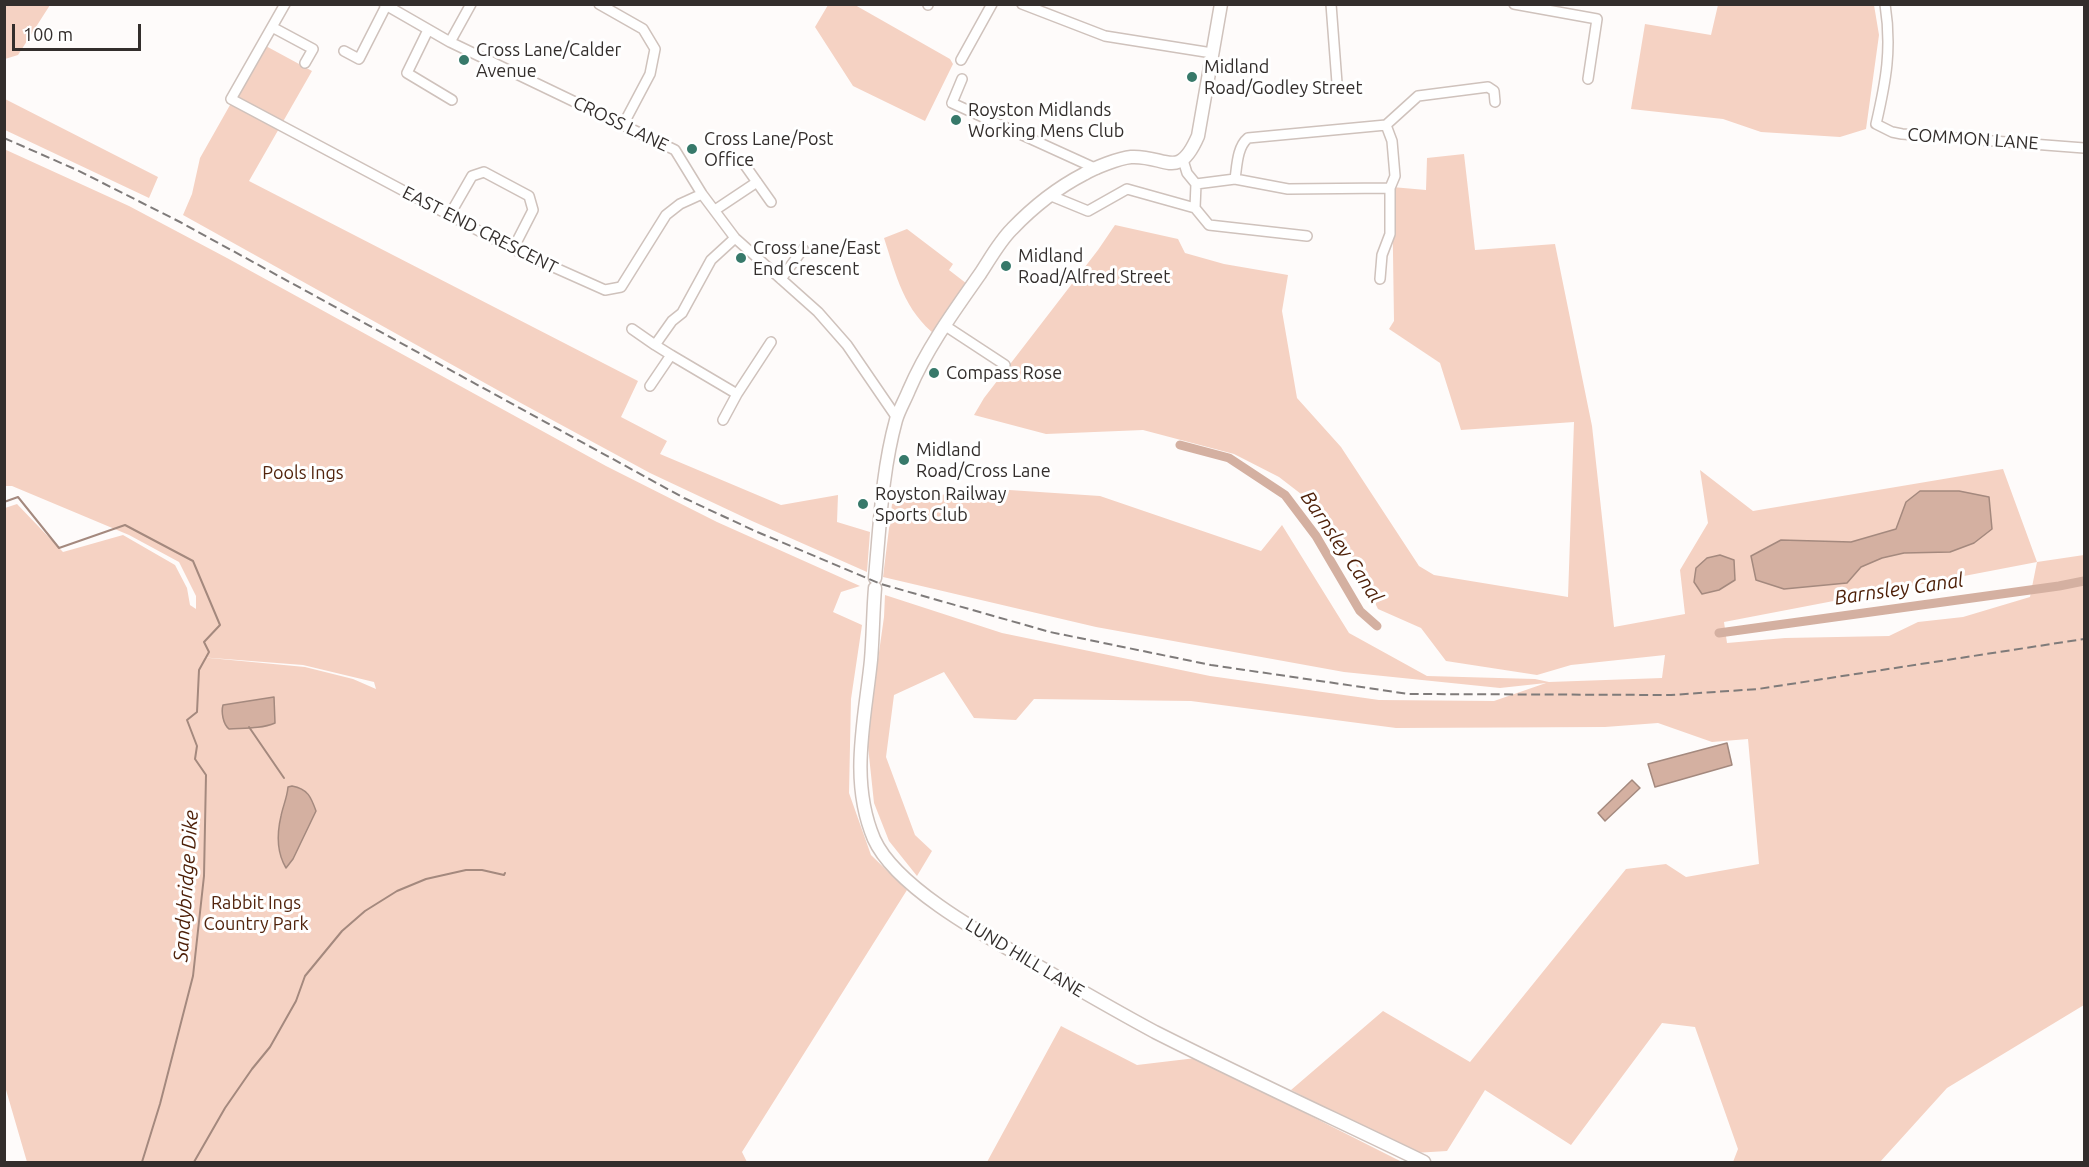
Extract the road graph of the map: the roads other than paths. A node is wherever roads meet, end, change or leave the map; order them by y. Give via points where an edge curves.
1 (285, 4) edge
2 (471, 4) edge
3 (600, 4) edge
4 (992, 4) edge
5 (1221, 4) edge
6 (1331, 4) edge
7 (1514, 4) edge
8 (1885, 4) edge
9 (385, 5) edge
10 (1025, 5) edge
11 (272, 27) junction
12 (428, 30) junction
13 (450, 42) junction
14 (344, 51) dead end
15 (1212, 53) junction
16 (962, 60) dead end
17 (305, 63) dead end
18 (962, 79) dead end
19 (1588, 79) dead end
20 (1337, 83) dead end
21 (452, 100) dead end
22 (1495, 102) dead end
23 (623, 125) junction
24 (1386, 125) junction
25 (2085, 148) edge
26 (1183, 160) junction
27 (742, 161) dead end
28 (1097, 169) junction
29 (1235, 180) junction
30 (757, 182) junction
31 (1196, 184) junction
32 (1390, 188) junction
33 (702, 194) junction
34 (1049, 195) junction
35 (771, 202) dead end
36 (1195, 208) junction
37 (715, 210) junction
38 (449, 216) junction
39 (1306, 236) dead end
40 (735, 238) junction
41 (513, 249) junction
42 (803, 249) dead end
43 (781, 279) junction
44 (1380, 279) dead end
45 (944, 325) junction
46 (632, 329) dead end
47 (771, 342) dead end
48 (655, 345) junction
49 (671, 355) junction
50 (1005, 365) dead end
51 (650, 386) dead end
52 (736, 394) junction
53 (897, 418) junction
54 (723, 420) dead end
55 (1424, 1162) edge

1 - 11 street
2 - 13 street
3 - 23 street via 643,29 655,50 650,74
4 - 16 street
5 - 15 main road
6 - 20 street
7 - 19 street via 1597,19
8 - 25 street, COMMON LANE via 1888,60 1876,124 1902,134
9 - 12 street, CROSS LANE
9 - 14 street via 358,59
10 - 15 street via 1105,36
11 - 17 street via 313,49
11 - 38 street, EAST END CRESCENT via 231,99
12 - 13 street, CROSS LANE
12 - 21 street via 407,73
13 - 23 street, CROSS LANE
15 - 26 main road via 1198,136
18 - 28 street via 952,103
22 - 24 street via 1494,91 1488,87 1418,96
23 - 33 street, CROSS LANE via 675,150
24 - 29 street via 1248,138 1241,148
24 - 32 street via 1392,141 1395,176
26 - 28 main road, LUND HILL LANE via 1164,163 1129,157
26 - 31 street
27 - 30 street
28 - 34 main road, LUND HILL LANE
29 - 31 street
29 - 32 street via 1288,189
30 - 35 street
30 - 37 street
31 - 36 street
32 - 44 street via 1390,234
33 - 37 street, CROSS LANE
33 - 41 street, EAST END CRESCENT via 666,215 621,286 605,291
34 - 36 street via 1088,211 1127,189
34 - 45 main road, LUND HILL LANE via 1010,231
36 - 39 street via 1209,225
37 - 40 street, CROSS LANE
38 - 41 street, EAST END CRESCENT
38 - 41 street via 472,176 484,172 530,196 533,210
40 - 43 street, CROSS LANE
40 - 48 street via 711,260 682,313
42 - 43 street
43 - 53 street, CROSS LANE via 847,345
45 - 50 street
45 - 53 main road, LUND HILL LANE via 919,366
46 - 48 street
47 - 52 street
48 - 49 street
49 - 51 street
49 - 52 street
52 - 54 street
53 - 55 main road, LUND HILL LANE via 879,513 871,660 861,729 863,797 874,838 884,857 908,882 976,930 1100,1002

